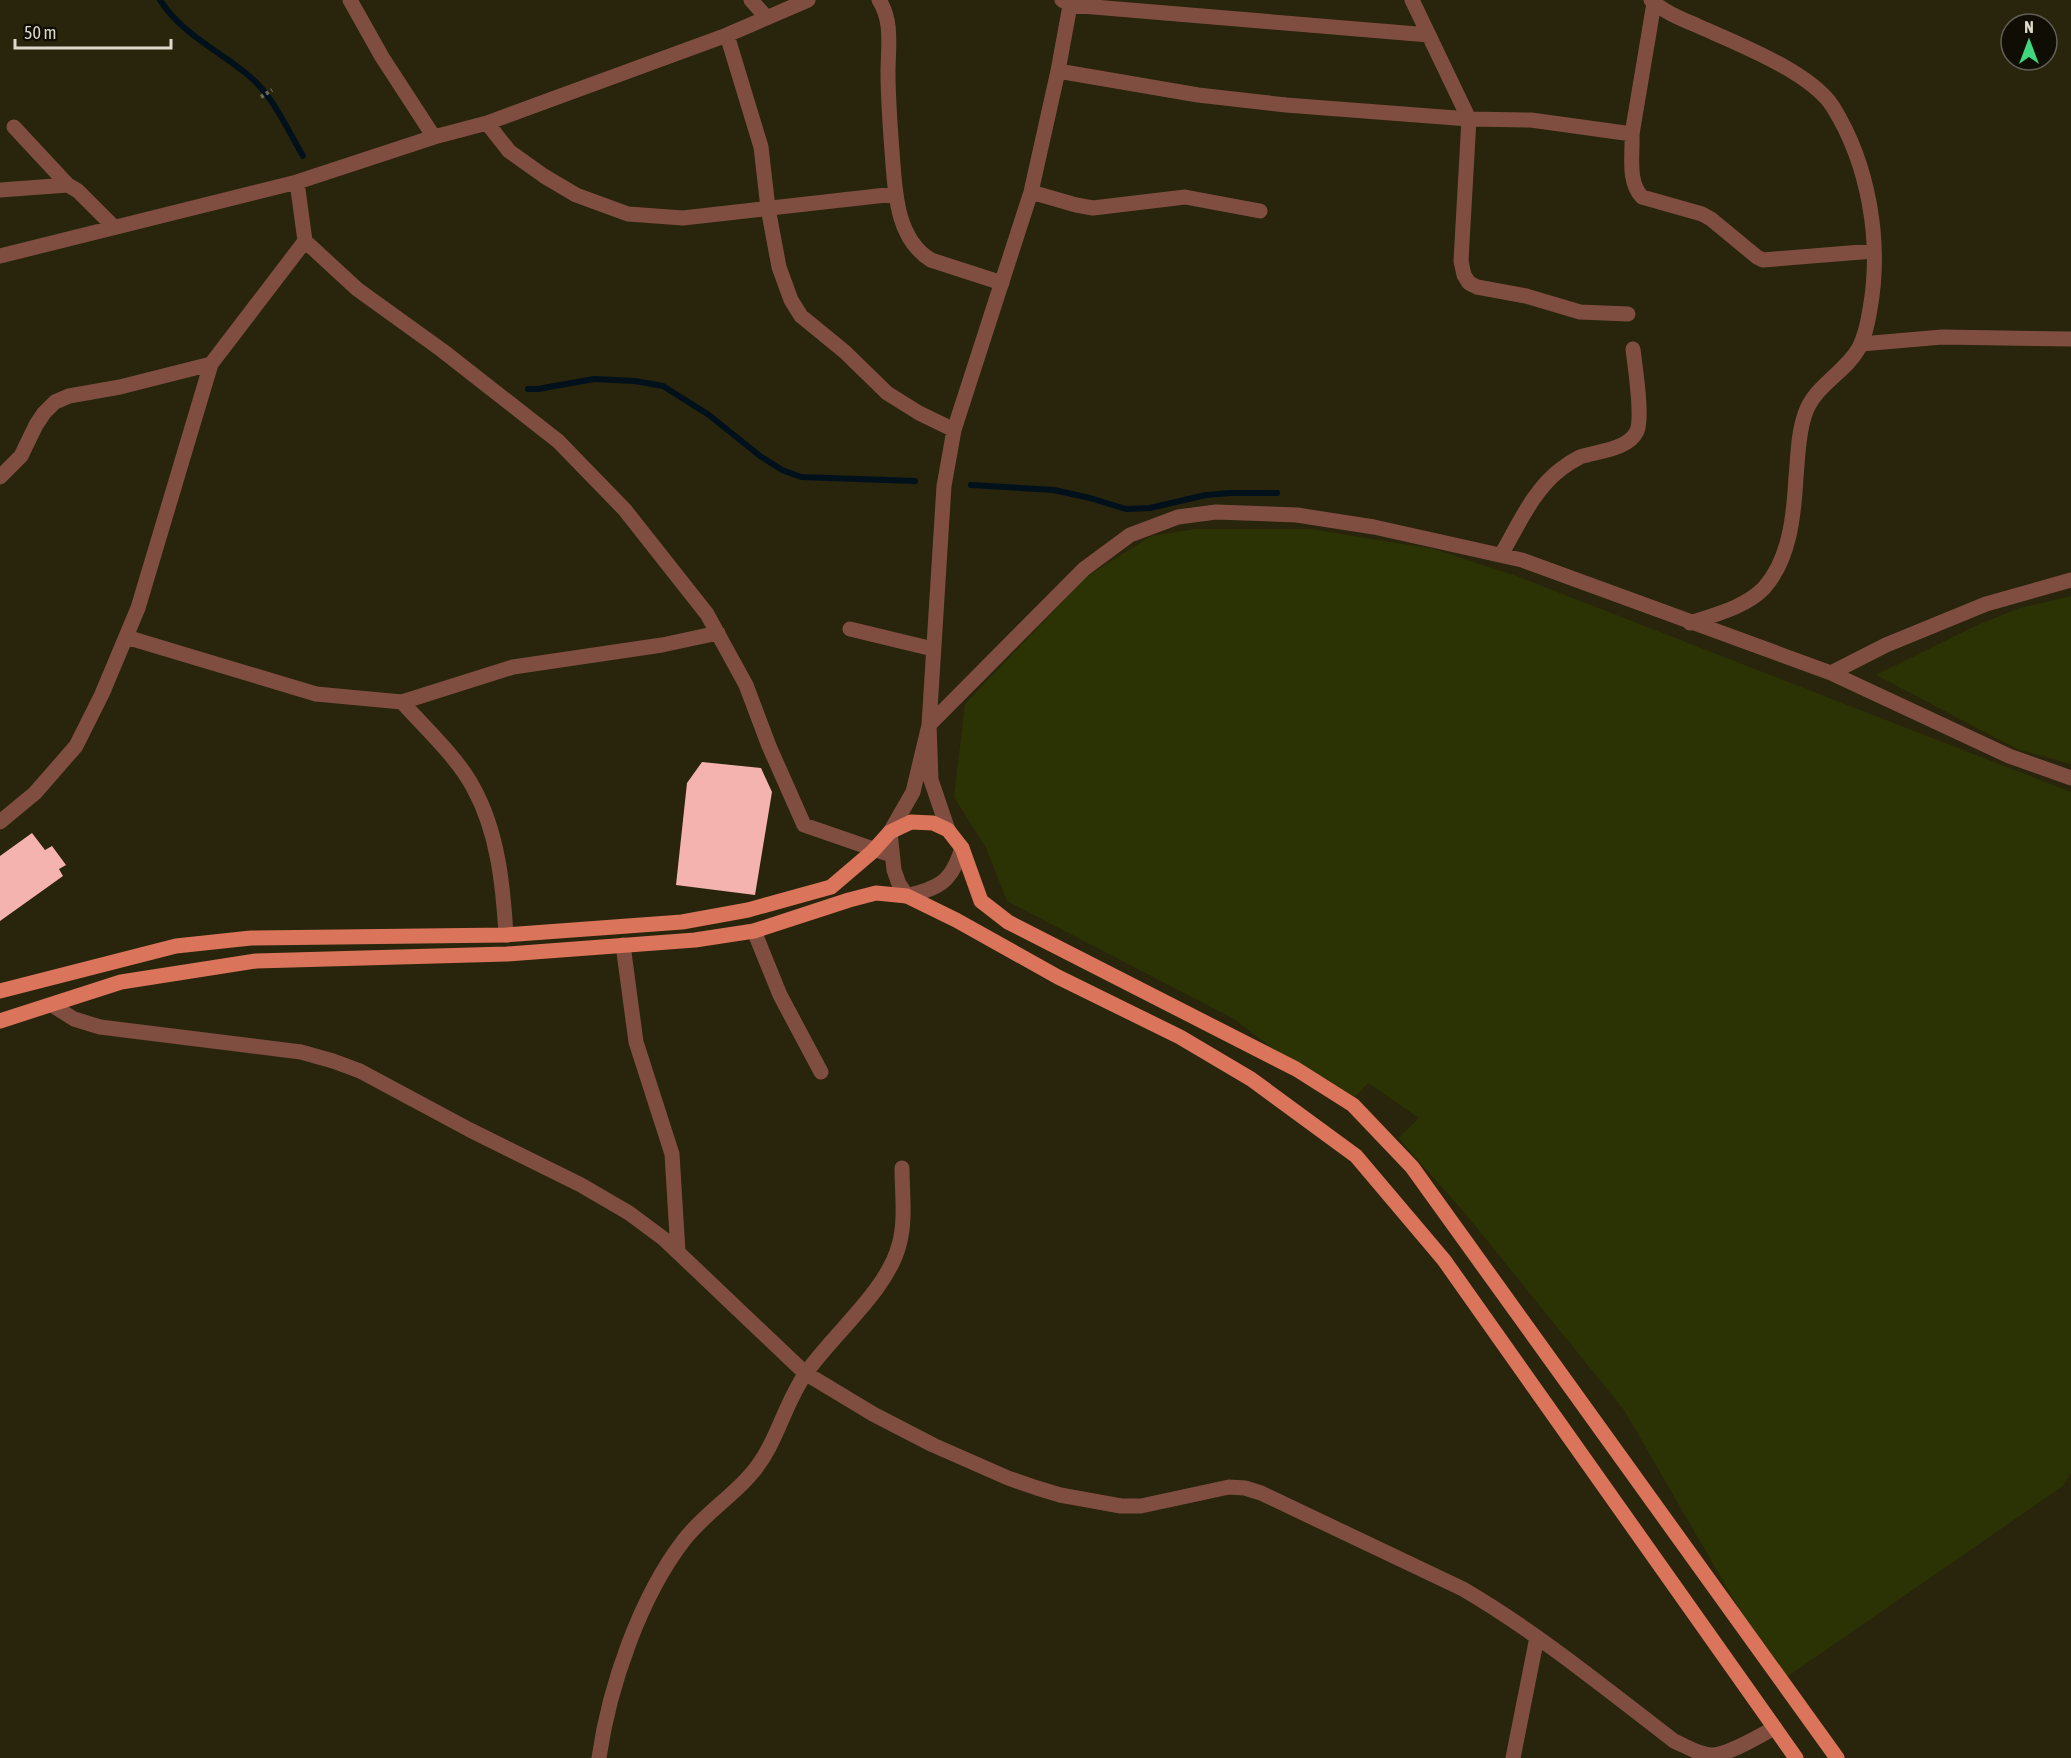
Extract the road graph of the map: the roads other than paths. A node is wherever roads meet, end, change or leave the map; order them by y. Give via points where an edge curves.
1 (350, 0) edge
2 (751, 0) edge
3 (808, 0) edge
4 (879, 0) edge
5 (1412, 0) edge
6 (1068, 2) edge
7 (1652, 2) edge
8 (767, 18) junction
9 (727, 35) junction
10 (1429, 35) junction
11 (1058, 71) junction
12 (1469, 119) junction
13 (487, 123) junction
14 (14, 127) dead end
15 (1632, 134) junction
16 (434, 137) junction
17 (297, 182) junction
18 (68, 185) junction
19 (0, 190) edge
20 (1031, 192) junction
21 (895, 194) junction
22 (768, 208) junction
23 (1260, 211) dead end
24 (114, 227) junction
25 (305, 242) junction
26 (1874, 251) junction
27 (0, 256) edge
28 (1002, 283) junction
29 (1628, 314) dead end
30 (2071, 339) edge
31 (1861, 344) junction
32 (1633, 349) dead end
33 (211, 364) junction
34 (954, 430) junction
35 (0, 477) edge
36 (1501, 555) junction
37 (2071, 580) edge
38 (1690, 623) junction
39 (850, 629) dead end
40 (718, 633) junction
41 (126, 637) junction
42 (933, 649) junction
43 (1832, 673) junction
44 (402, 702) junction
45 (929, 725) junction
46 (2071, 778) edge
47 (0, 822) edge
48 (948, 830) junction
49 (890, 832) junction
50 (962, 848) junction
51 (874, 849) junction
52 (891, 855) junction
53 (907, 896) junction
54 (754, 931) junction
55 (506, 935) junction
56 (623, 945) junction
57 (0, 991) edge
58 (52, 1005) junction
59 (0, 1021) edge
60 (821, 1072) dead end
61 (902, 1168) dead end
62 (678, 1252) junction
63 (805, 1373) junction
64 (1537, 1637) junction
65 (1775, 1728) junction
66 (599, 1758) edge
67 (1513, 1758) edge
68 (1796, 1758) edge
69 (1837, 1758) edge

1 - 16 street
2 - 8 street
3 - 8 street
4 - 21 street via 888,25 888,106
5 - 10 street
6 - 10 street
6 - 11 street
7 - 15 street
7 - 26 street via 1795,74 1832,105 1844,126 1868,192
8 - 9 street
9 - 13 street
9 - 22 street via 761,147
10 - 12 street
11 - 12 street via 1198,95
11 - 20 street
12 - 15 street via 1531,120
12 - 29 street via 1461,261 1469,283 1580,312
13 - 16 street
13 - 22 street via 509,151 544,176 576,195 628,214 683,218
14 - 18 street
15 - 26 street via 1633,176 1642,197 1702,214 1763,260
16 - 17 street
17 - 24 street
17 - 25 street
18 - 19 street
18 - 24 street
20 - 23 street via 1094,208 1185,197
20 - 28 street
21 - 22 street
21 - 28 street via 901,219 923,256
22 - 34 street via 784,284 801,316 887,393
24 - 27 street
25 - 33 street
25 - 40 street via 357,290 558,441 626,510
26 - 31 street via 1874,290
28 - 34 street
30 - 31 street via 1942,337
31 - 38 street via 1812,399 1805,414 1799,439 1793,517 1774,573 1763,589 1746,601
32 - 36 street via 1638,404 1636,434 1607,451 1578,458 1545,483
33 - 35 street via 55,402 36,425 21,456
33 - 41 street
34 - 42 street via 944,486
36 - 38 street
36 - 45 street via 1298,515 1216,512 1178,517 1130,535 1084,569
37 - 43 street via 1986,604 1886,645
38 - 43 street
39 - 42 street
40 - 44 street via 513,667
40 - 51 street via 746,684 804,825
41 - 44 street via 316,694
41 - 47 street via 76,746 35,793
42 - 45 street
43 - 46 street via 2008,756
44 - 55 street via 473,785 497,853
45 - 48 street via 931,780
45 - 49 street via 913,792
48 - 49 main road via 933,823 911,822
48 - 50 main road
49 - 51 main road
49 - 52 street
50 - 53 street via 956,868 948,877 934,888
50 - 69 main road via 981,901 1008,922 1296,1069 1353,1105 1412,1167
51 - 52 street
51 - 55 main road via 831,887 748,909 682,922
52 - 53 street via 899,884
53 - 54 main road via 876,893
53 - 65 main road via 1180,1037 1251,1079 1356,1156 1444,1260
54 - 56 main road
54 - 60 street via 780,995
55 - 57 main road via 250,938 176,946
56 - 58 main road via 507,954 256,961 121,982
56 - 62 street via 636,1042 672,1154
58 - 59 main road
58 - 62 street via 74,1019 100,1027 302,1052 360,1071 580,1185 629,1213
61 - 63 street via 902,1228 892,1264 876,1289
62 - 63 street
63 - 64 street via 933,1444 1008,1478 1060,1495 1141,1506 1229,1487 1261,1493 1463,1589
63 - 66 street via 752,1473 684,1539 661,1574 613,1690
64 - 65 street via 1674,1741 1697,1751 1713,1755
64 - 67 street
65 - 68 main road

